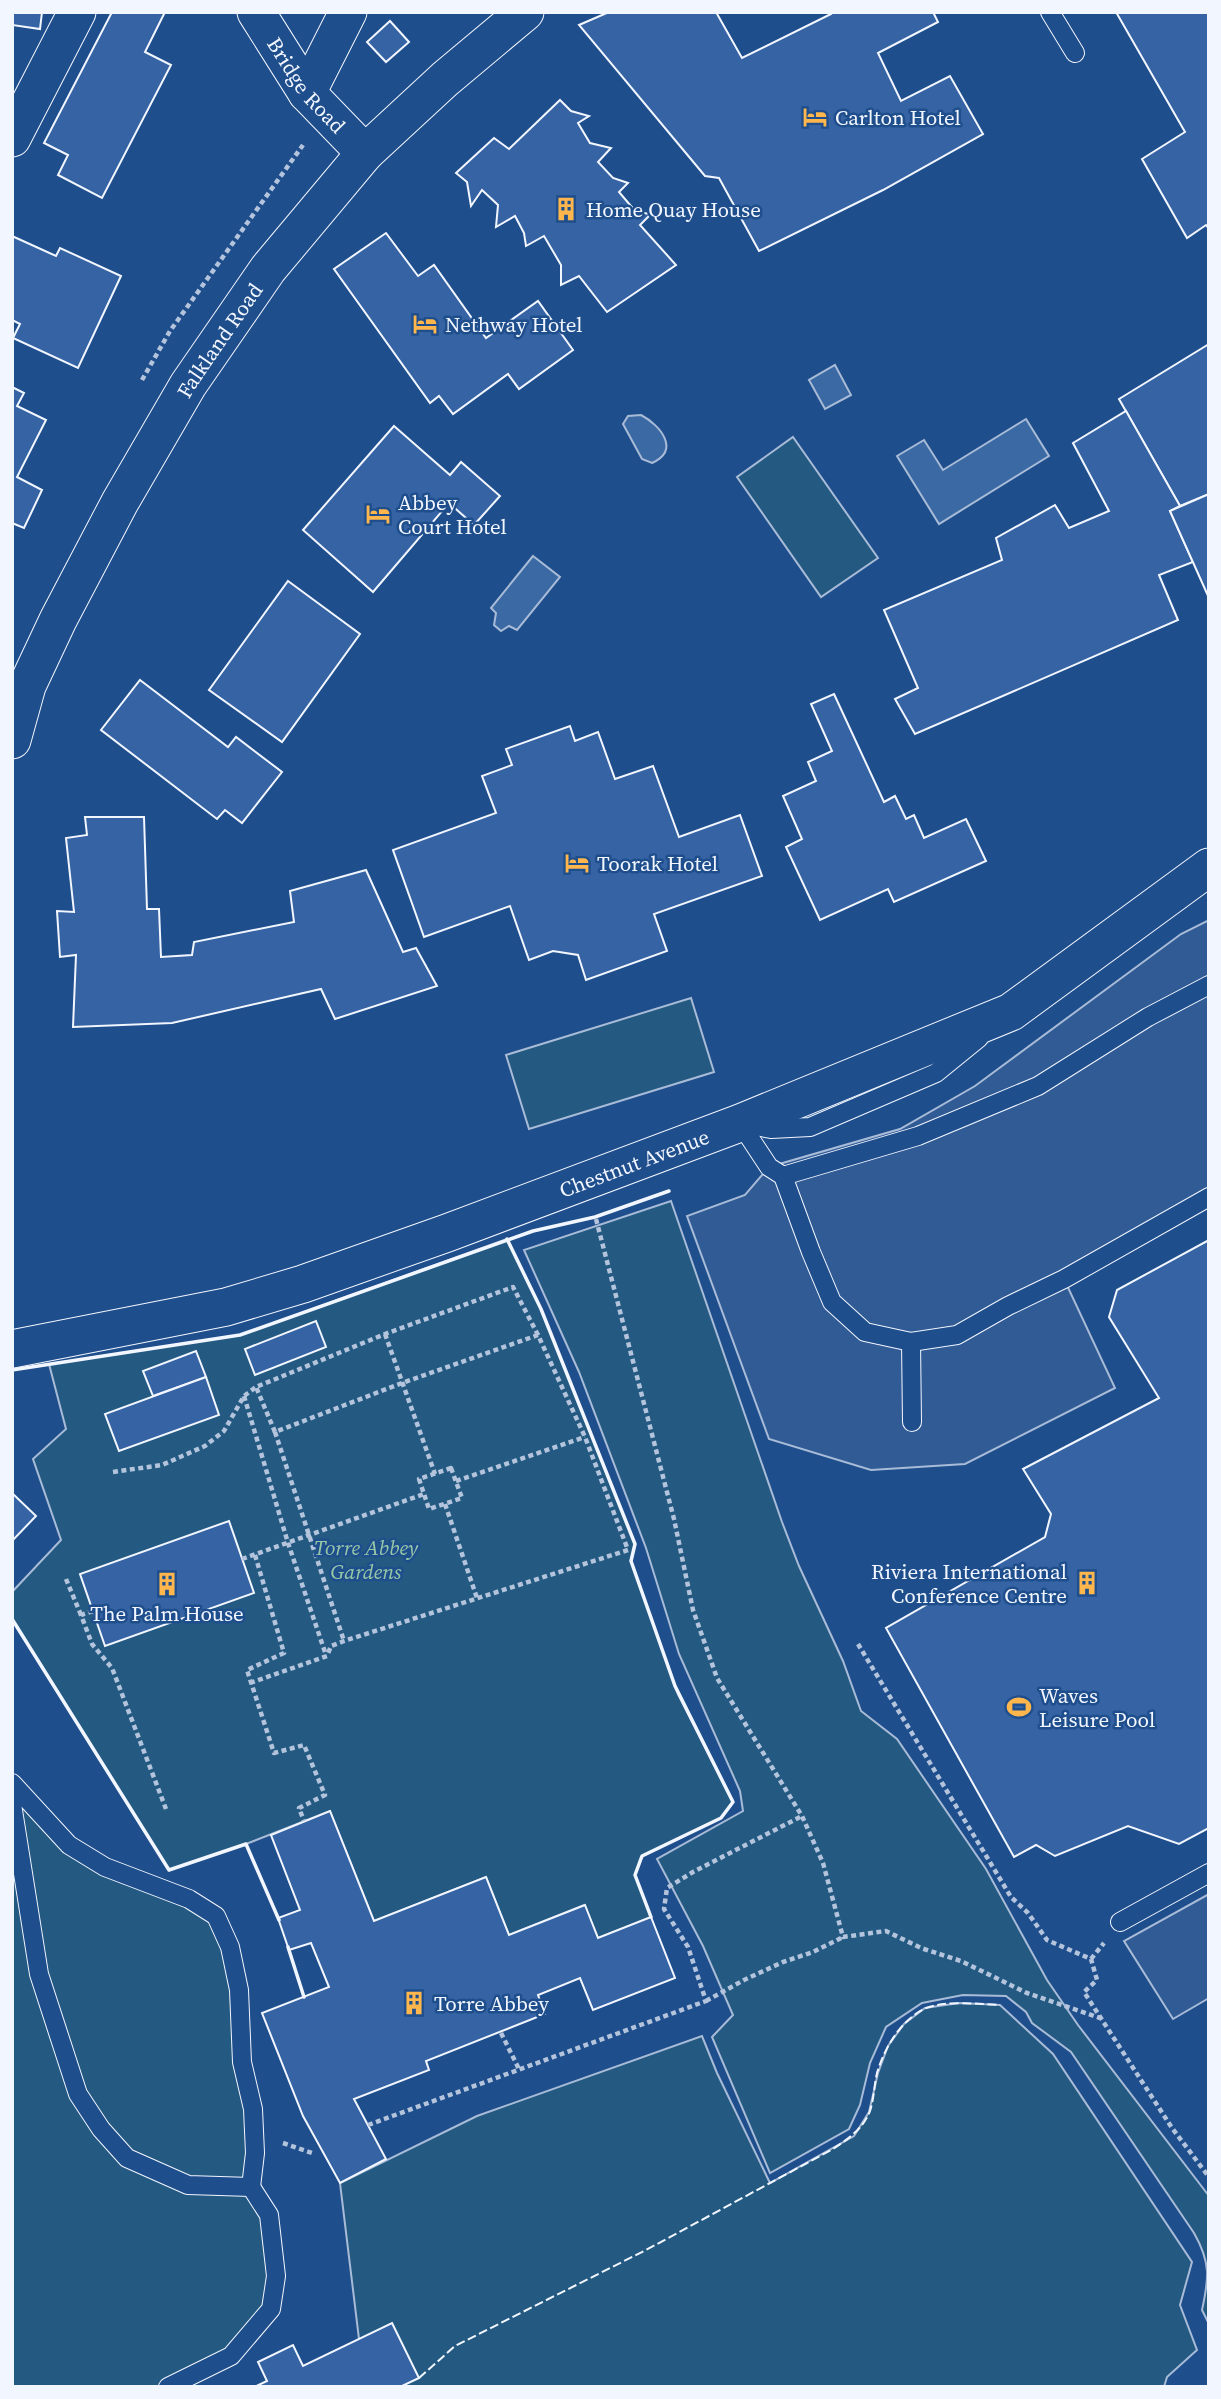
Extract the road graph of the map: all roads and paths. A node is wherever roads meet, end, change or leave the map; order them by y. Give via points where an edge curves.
1 (77, 12) edge
2 (256, 12) edge
3 (348, 12) edge
4 (525, 12) edge
5 (1050, 12) edge
6 (1075, 53) dead end
7 (307, 93) junction
8 (12, 138) edge
9 (365, 153) junction
10 (12, 740) edge
11 (1209, 867) edge
12 (1209, 985) edge
13 (1011, 1012) junction
14 (740, 1123) junction
15 (782, 1176) junction
16 (583, 1182) junction
17 (1209, 1197) edge
18 (385, 1334) junction
19 (538, 1335) junction
20 (911, 1342) junction
21 (12, 1349) edge
22 (402, 1383) junction
23 (256, 1387) junction
24 (244, 1396) junction
25 (912, 1422) dead end
26 (275, 1432) junction
27 (585, 1437) junction
28 (113, 1472) dead end
29 (435, 1474) junction
30 (456, 1481) junction
31 (424, 1494) junction
32 (445, 1504) junction
33 (310, 1535) junction
34 (288, 1542) junction
35 (254, 1555) junction
36 (242, 1559) dead end
37 (66, 1579) dead end
38 (477, 1598) junction
39 (93, 1611) dead end
40 (80, 1615) junction
41 (344, 1641) junction
42 (858, 1644) dead end
43 (327, 1656) junction
44 (250, 1682) junction
45 (12, 1783) edge
46 (12, 1804) edge
47 (166, 1809) dead end
48 (802, 1816) junction
49 (304, 1821) dead end
50 (1209, 1873) edge
51 (1121, 1923) dead end
52 (843, 1937) junction
53 (706, 2001) junction
54 (1100, 2018) junction
55 (500, 2033) dead end
56 (519, 2069) junction
57 (368, 2125) dead end
58 (1209, 2177) edge
59 (251, 2187) junction
60 (168, 2387) edge

1 - 8 street
2 - 7 street, Bridge Road
3 - 7 street
4 - 9 street, Falkland Road
5 - 6 lane
7 - 9 street, Bridge Road
9 - 10 street, Falkland Road via 268,270 188,385 58,620 27,686
11 - 13 street, Chestnut Avenue
12 - 15 lane via 1038,1086 918,1136
13 - 14 street, Chestnut Avenue
13 - 14 lane via 936,1073 810,1126 771,1129
14 - 15 lane via 769,1167
14 - 16 street, Chestnut Avenue
15 - 20 lane via 832,1302 865,1332
16 - 21 street, Chestnut Avenue via 303,1284 226,1307
16 - 48 path via 674,1519 693,1610 718,1678
17 - 20 lane via 957,1335
18 - 19 path via 513,1287
18 - 22 path
18 - 23 path
19 - 22 path
19 - 27 path
20 - 25 lane
22 - 26 path
22 - 29 path
23 - 24 path
23 - 26 path
24 - 28 path via 224,1431 205,1446 162,1465
24 - 34 path
26 - 33 path
27 - 30 path
27 - 38 path via 628,1550
29 - 30 path via 451,1468
29 - 31 path via 419,1479
30 - 32 path via 462,1498
31 - 32 path via 429,1509
31 - 33 path
32 - 38 path
33 - 34 path
33 - 41 path
34 - 35 path
34 - 43 path
35 - 36 path
35 - 44 path via 284,1653 247,1670
37 - 40 path
38 - 41 path
39 - 40 path
40 - 47 path via 92,1644 112,1668
41 - 43 path via 331,1646
42 - 54 path via 1011,1897 1047,1940 1091,1959 1097,1980 1084,1992
43 - 44 path
44 - 49 path via 274,1753 304,1745 325,1795 299,1808
45 - 59 lane via 69,1845 105,1867 190,1899 216,1916 230,1947 239,1990 242,2063 253,2109
46 - 59 lane via 39,1974 78,2094 127,2158 188,2185
48 - 52 path via 823,1863
48 - 53 path via 667,1888 664,1909 688,1947
50 - 51 lane
52 - 53 path
52 - 54 path via 886,1931 1027,1993
53 - 56 path
54 - 58 path
55 - 56 path
56 - 57 path
59 - 60 lane via 269,2215 276,2276 271,2309 231,2356

